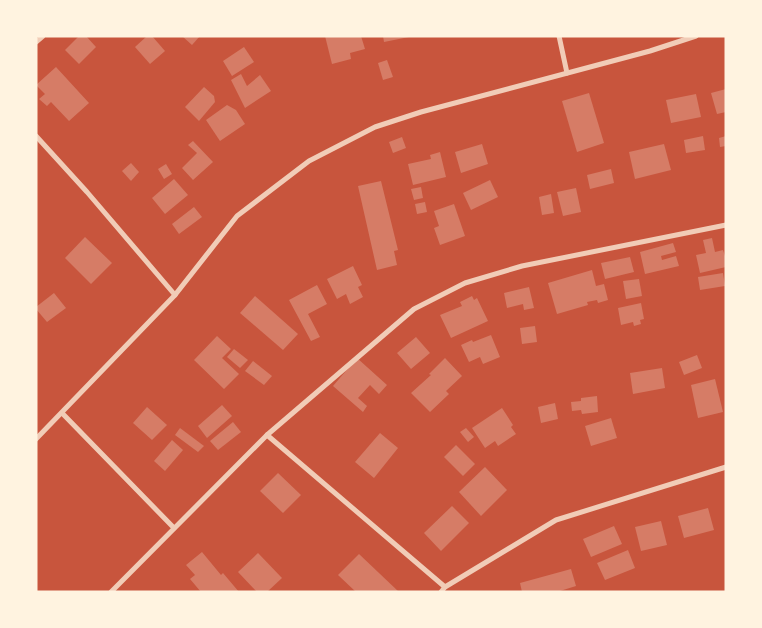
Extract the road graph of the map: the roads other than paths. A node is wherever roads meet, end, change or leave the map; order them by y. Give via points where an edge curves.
1 (44, 36) edge
2 (559, 36) edge
3 (696, 36) edge
4 (36, 42) edge
5 (567, 73) junction
6 (36, 136) edge
7 (726, 225) edge
8 (175, 295) junction
9 (62, 414) junction
10 (267, 435) junction
11 (36, 439) edge
12 (726, 467) edge
13 (174, 528) junction
14 (443, 590) edge
15 (111, 592) edge

1 - 4 street
2 - 5 street
3 - 5 street
5 - 8 street via 421,112 375,128 309,161 237,216
6 - 8 street
7 - 10 street via 522,266 465,283 414,308
8 - 9 street
9 - 11 street
9 - 13 street
10 - 13 street
10 - 14 street
12 - 14 street via 556,520
13 - 15 street

